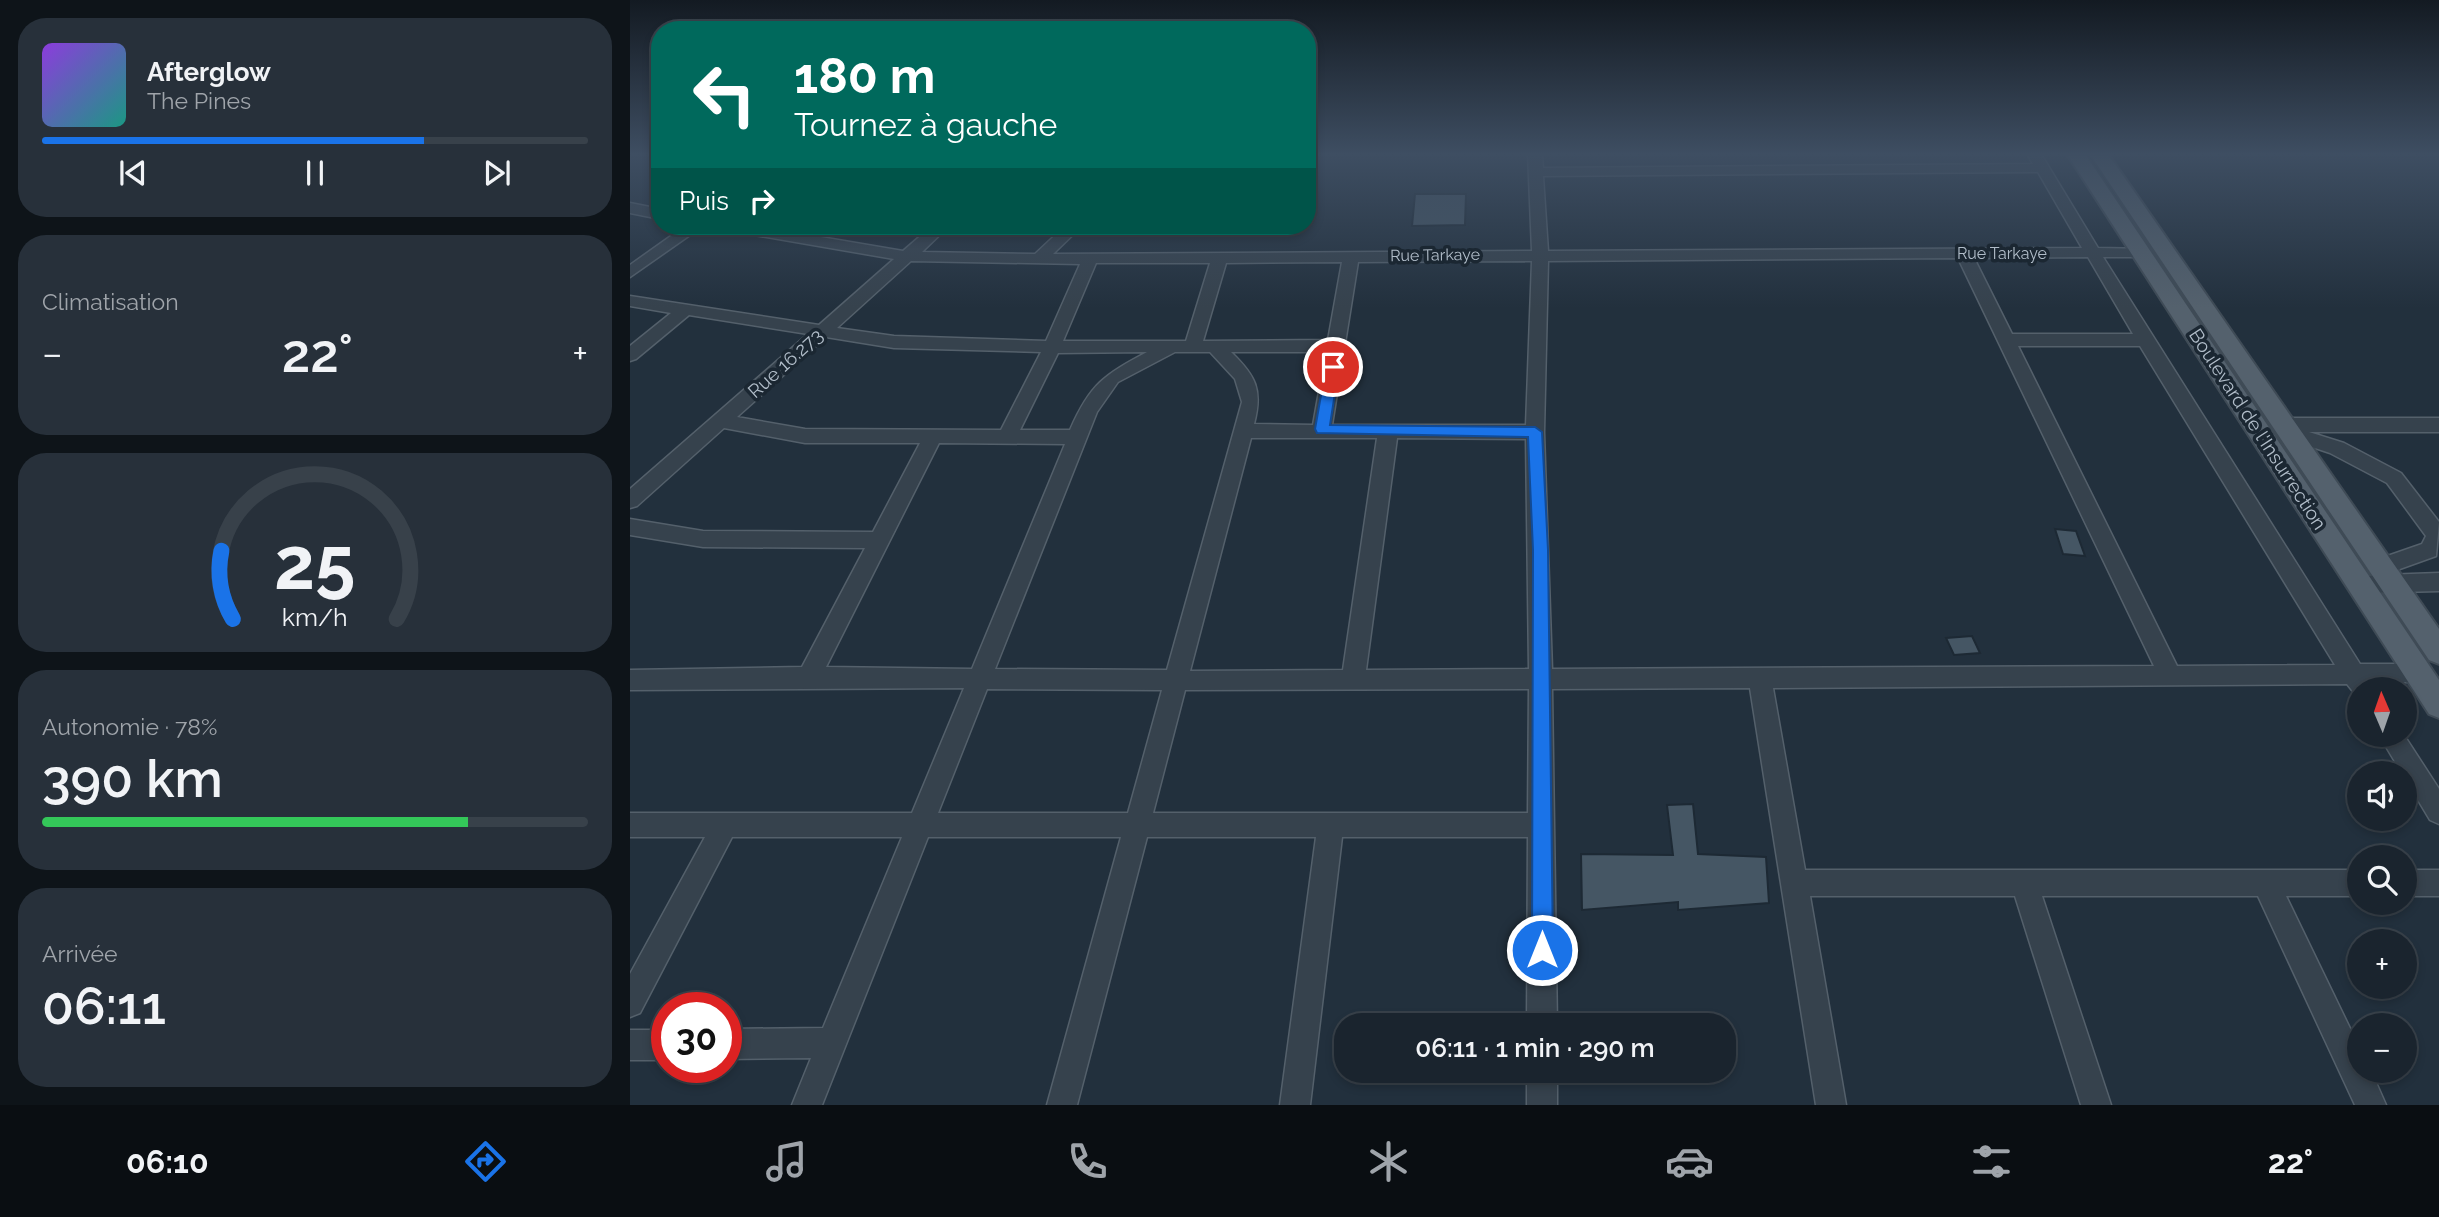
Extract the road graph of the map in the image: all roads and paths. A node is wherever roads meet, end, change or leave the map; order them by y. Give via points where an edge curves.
1 (1538, 206) edge
2 (2065, 206) edge
3 (2111, 206) edge
4 (2134, 206) edge
5 (630, 208) edge
6 (651, 212) edge
7 (682, 235) edge
8 (783, 235) edge
9 (930, 235) edge
10 (1064, 235) edge
11 (2093, 252) junction
12 (2142, 252) junction
13 (1964, 253) junction
14 (1540, 254) junction
15 (905, 256) junction
16 (1352, 256) junction
17 (1220, 257) junction
18 (1090, 258) junction
19 (1039, 259) junction
20 (630, 272) edge
21 (630, 301) edge
22 (685, 310) junction
23 (820, 332) junction
24 (2145, 340) junction
25 (2007, 341) junction
26 (1193, 346) junction
27 (1336, 346) junction
28 (1052, 347) junction
29 (630, 355) edge
30 (721, 421) junction
31 (2439, 425) edge
32 (2287, 428) junction
33 (1322, 429) junction
34 (1242, 431) junction
35 (1388, 431) junction
36 (1535, 432) junction
37 (933, 437) junction
38 (1007, 437) junction
39 (1076, 437) junction
40 (630, 501) edge
41 (630, 527) edge
42 (880, 540) junction
43 (2387, 576) junction
44 (2439, 582) edge
45 (2359, 584) junction
46 (2439, 652) edge
47 (2418, 674) junction
48 (2170, 675) junction
49 (810, 677) junction
50 (1760, 677) junction
51 (2355, 677) edge
52 (2396, 677) edge
53 (981, 678) junction
54 (1542, 679) junction
55 (630, 680) edge
56 (1174, 681) junction
57 (1353, 681) junction
58 (2347, 682) edge
59 (2439, 705) edge
60 (2398, 747) edge
61 (2439, 813) edge
62 (1331, 823) junction
63 (630, 825) edge
64 (920, 825) junction
65 (1137, 825) junction
66 (1542, 825) junction
67 (724, 827) junction
68 (1794, 883) junction
69 (2024, 883) junction
70 (2266, 883) junction
71 (2347, 883) edge
72 (2417, 883) edge
73 (2439, 883) edge
74 (630, 1003) edge
75 (1542, 1013) edge
76 (831, 1043) junction
77 (742, 1044) edge
78 (630, 1045) edge
79 (651, 1045) edge
80 (1542, 1083) edge
81 (807, 1105) edge
82 (1062, 1105) edge
83 (1295, 1105) edge
84 (1542, 1105) edge
85 (1831, 1105) edge
86 (2096, 1105) edge
87 (2371, 1105) edge

1 - 14 street
2 - 11 street
3 - 12 main road, Boulevard de l'Insurrection
4 - 32 main road, Boulevard de l'Insurrection
5 - 6 street
7 - 20 street
8 - 15 street, Rue Tarkaye
9 - 15 street, Rue 16.273
10 - 19 street
11 - 12 street, Rue Tarkaye
11 - 13 street, Rue Tarkaye
11 - 24 street
12 - 45 main road, Boulevard de l'Insurrection
13 - 14 street, Rue Tarkaye
13 - 25 street
14 - 16 street, Rue Tarkaye
14 - 36 street
15 - 19 street, Rue Tarkaye
15 - 23 street, Rue 16.273
16 - 17 street, Rue Tarkaye
16 - 27 street
17 - 18 street, Rue Tarkaye
17 - 26 street
18 - 19 street, Rue Tarkaye
18 - 28 street
21 - 22 street
22 - 23 street
22 - 29 street
23 - 28 street via 894,342
23 - 30 street, Rue 16.273
24 - 25 street
24 - 51 street
25 - 48 street
26 - 27 street
26 - 28 street
26 - 34 street via 1240,372 1250,392
26 - 39 street via 1112,378
27 - 33 street
28 - 38 street
30 - 37 street via 804,436
30 - 40 street, Rue 16.273
31 - 32 street
32 - 43 main road, Boulevard de l'Insurrection
32 - 43 street via 2394,478 2437,536 2429,550
33 - 34 street
33 - 35 street
34 - 56 street
35 - 36 street
35 - 57 street
36 - 54 street
37 - 38 street
37 - 42 street
38 - 39 street
39 - 53 street
41 - 42 street via 703,539
42 - 49 street
43 - 44 street
43 - 45 street
43 - 46 main road, Boulevard de l'Insurrection
45 - 47 main road, Boulevard de l'Insurrection
47 - 52 street
47 - 59 main road, Boulevard de l'Insurrection
48 - 50 street
48 - 58 street
49 - 53 street
49 - 55 street
50 - 54 street
50 - 68 street
53 - 56 street
53 - 64 street
54 - 57 street
54 - 66 street
56 - 57 street
56 - 65 street
60 - 61 street
62 - 65 street
62 - 66 street
62 - 83 street
63 - 67 street
64 - 65 street
64 - 67 street
64 - 76 street
65 - 82 street
66 - 75 street
67 - 74 street
68 - 69 street
68 - 85 street
69 - 70 street
69 - 86 street
70 - 71 street
70 - 87 street
72 - 73 street
76 - 77 street
76 - 81 street
78 - 79 street
80 - 84 street

